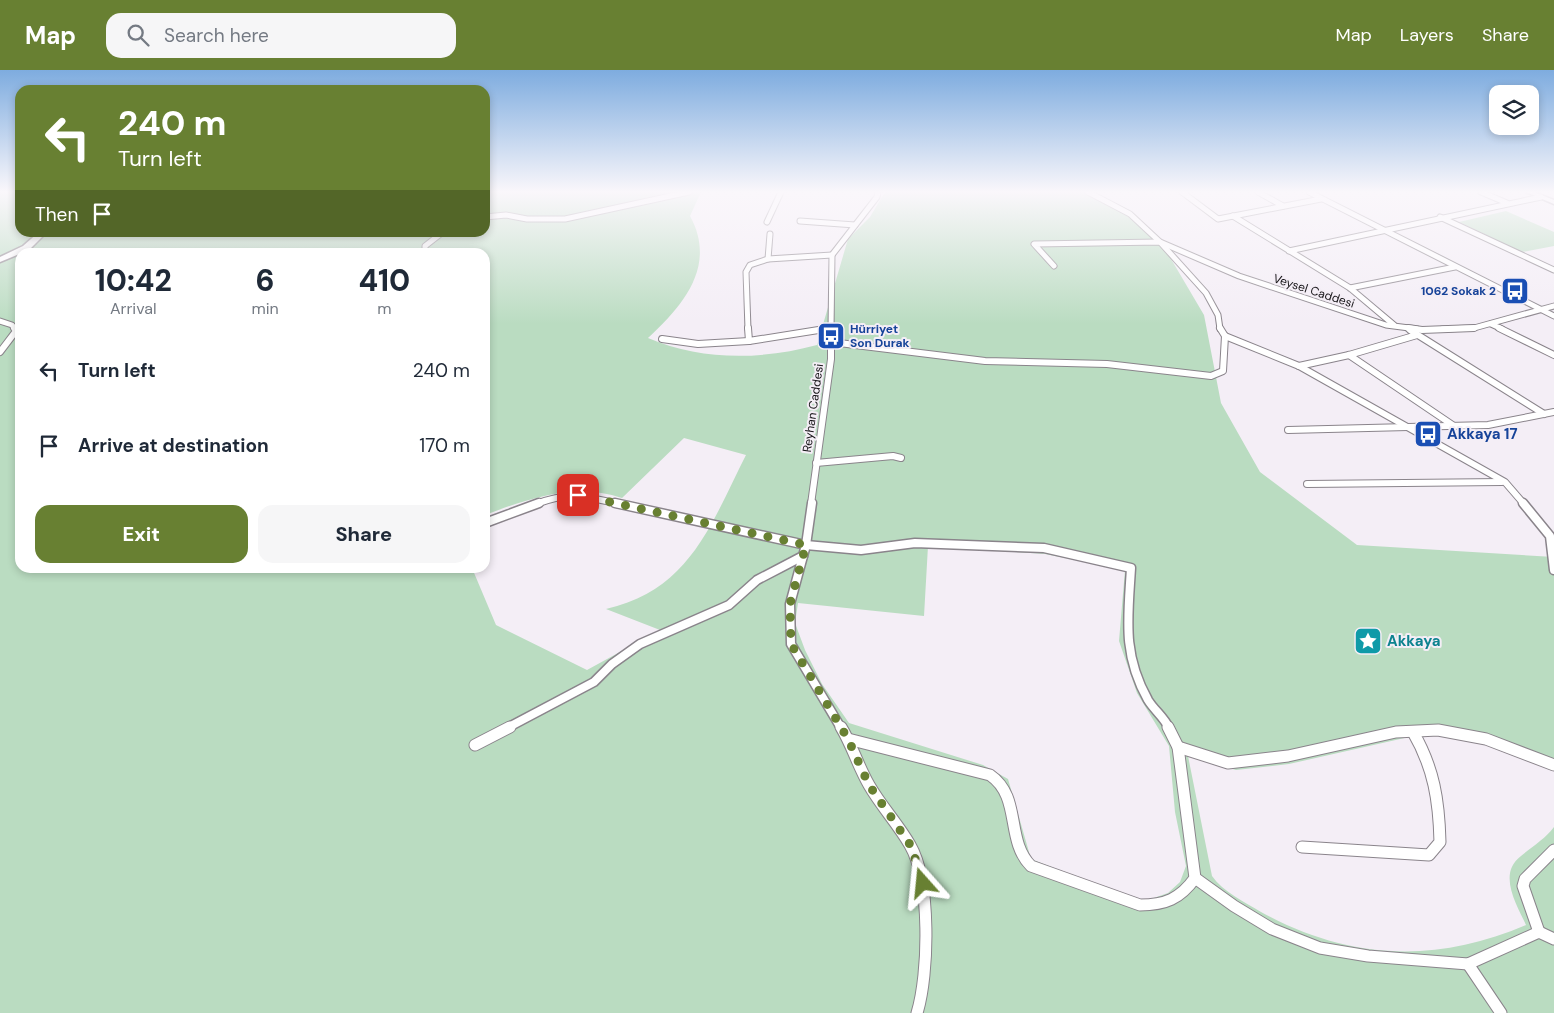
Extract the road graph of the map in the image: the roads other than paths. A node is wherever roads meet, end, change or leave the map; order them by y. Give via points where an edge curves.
1 (770, 236) edge
2 (847, 236) edge
3 (1154, 236) edge
4 (1266, 236) edge
5 (1353, 236) edge
6 (1393, 236) edge
7 (1481, 236) edge
8 (38, 237) edge
9 (437, 237) edge
10 (1160, 242) junction
11 (26, 248) edge
12 (425, 248) edge
13 (1289, 250) junction
14 (15, 253) edge
15 (832, 255) junction
16 (768, 259) junction
17 (0, 260) edge
18 (1054, 266) dead end
19 (1455, 267) junction
20 (1554, 270) edge
21 (1350, 288) junction
22 (1554, 306) edge
23 (1542, 310) junction
24 (1554, 316) edge
25 (0, 321) edge
26 (1491, 324) junction
27 (1396, 326) junction
28 (831, 328) junction
29 (1406, 328) junction
30 (15, 330) edge
31 (15, 332) edge
32 (1417, 335) junction
33 (1225, 336) junction
34 (662, 339) dead end
35 (750, 340) junction
36 (831, 342) junction
37 (0, 352) edge
38 (1349, 355) junction
39 (1554, 355) edge
40 (1299, 366) junction
41 (1554, 412) edge
42 (1544, 414) junction
43 (1454, 426) junction
44 (1406, 428) junction
45 (1288, 430) dead end
46 (901, 458) dead end
47 (816, 463) junction
48 (1505, 482) junction
49 (1307, 484) dead end
50 (490, 521) edge
51 (805, 551) junction
52 (1554, 570) edge
53 (1413, 732) junction
54 (848, 739) junction
55 (475, 746) dead end
56 (1178, 747) junction
57 (1554, 765) edge
58 (1302, 847) dead end
59 (1554, 850) edge
60 (1195, 878) junction
61 (1539, 932) junction
62 (1554, 939) edge
63 (1468, 964) junction
64 (917, 1013) edge
65 (1501, 1013) edge

1 - 16 street
2 - 15 street
3 - 10 street, Veysel Caddesi
4 - 13 street
5 - 13 street
6 - 19 street
7 - 20 street
8 - 11 street
9 - 12 street
10 - 18 street via 1034,244
10 - 27 street, Veysel Caddesi via 1239,276
10 - 33 street via 1212,299 1219,318 1218,326
13 - 21 street
14 - 17 street
15 - 16 street
15 - 28 street, Reyhan Caddesi
16 - 35 street via 750,265 746,272
19 - 21 street
19 - 23 street
21 - 27 street
22 - 23 street, Veysel Caddesi
23 - 24 street
23 - 26 street, Veysel Caddesi
25 - 30 street
26 - 29 street, Veysel Caddesi via 1474,328
26 - 39 street
27 - 29 street, Veysel Caddesi
28 - 35 street
28 - 36 street, Reyhan Caddesi
29 - 32 street
31 - 37 street
32 - 38 street
32 - 42 street
33 - 36 street via 1224,367 1211,376 1108,364 985,361
33 - 40 street
34 - 35 street via 698,344
36 - 47 street, Reyhan Caddesi
38 - 40 street
38 - 43 street
40 - 44 street
41 - 42 street
42 - 43 street via 1488,425
43 - 44 street
44 - 45 street
44 - 48 street
46 - 47 street
47 - 51 street, Reyhan Caddesi
48 - 49 street
48 - 52 street via 1550,536
50 - 51 street via 550,499 578,495
51 - 54 street, Reyhan Caddesi via 790,604 791,644
51 - 55 street via 757,580 729,605 640,644 594,682
51 - 56 street via 861,550 924,543 1044,548 1131,568 1127,632 1133,669
53 - 56 street via 1396,732 1288,756 1228,763
53 - 57 street via 1438,730 1486,739
53 - 58 street via 1427,755 1439,795 1438,847 1430,855
54 - 60 street via 995,777 1006,790 1020,853 1031,866 1140,905 1158,905 1174,900 1187,891
54 - 64 street, Reyhan Caddesi via 869,785 911,846 923,883 923,993
56 - 60 street
59 - 61 street via 1525,879 1523,886
60 - 63 street via 1272,929 1320,948 1368,956
61 - 62 street
61 - 63 street
63 - 65 street

